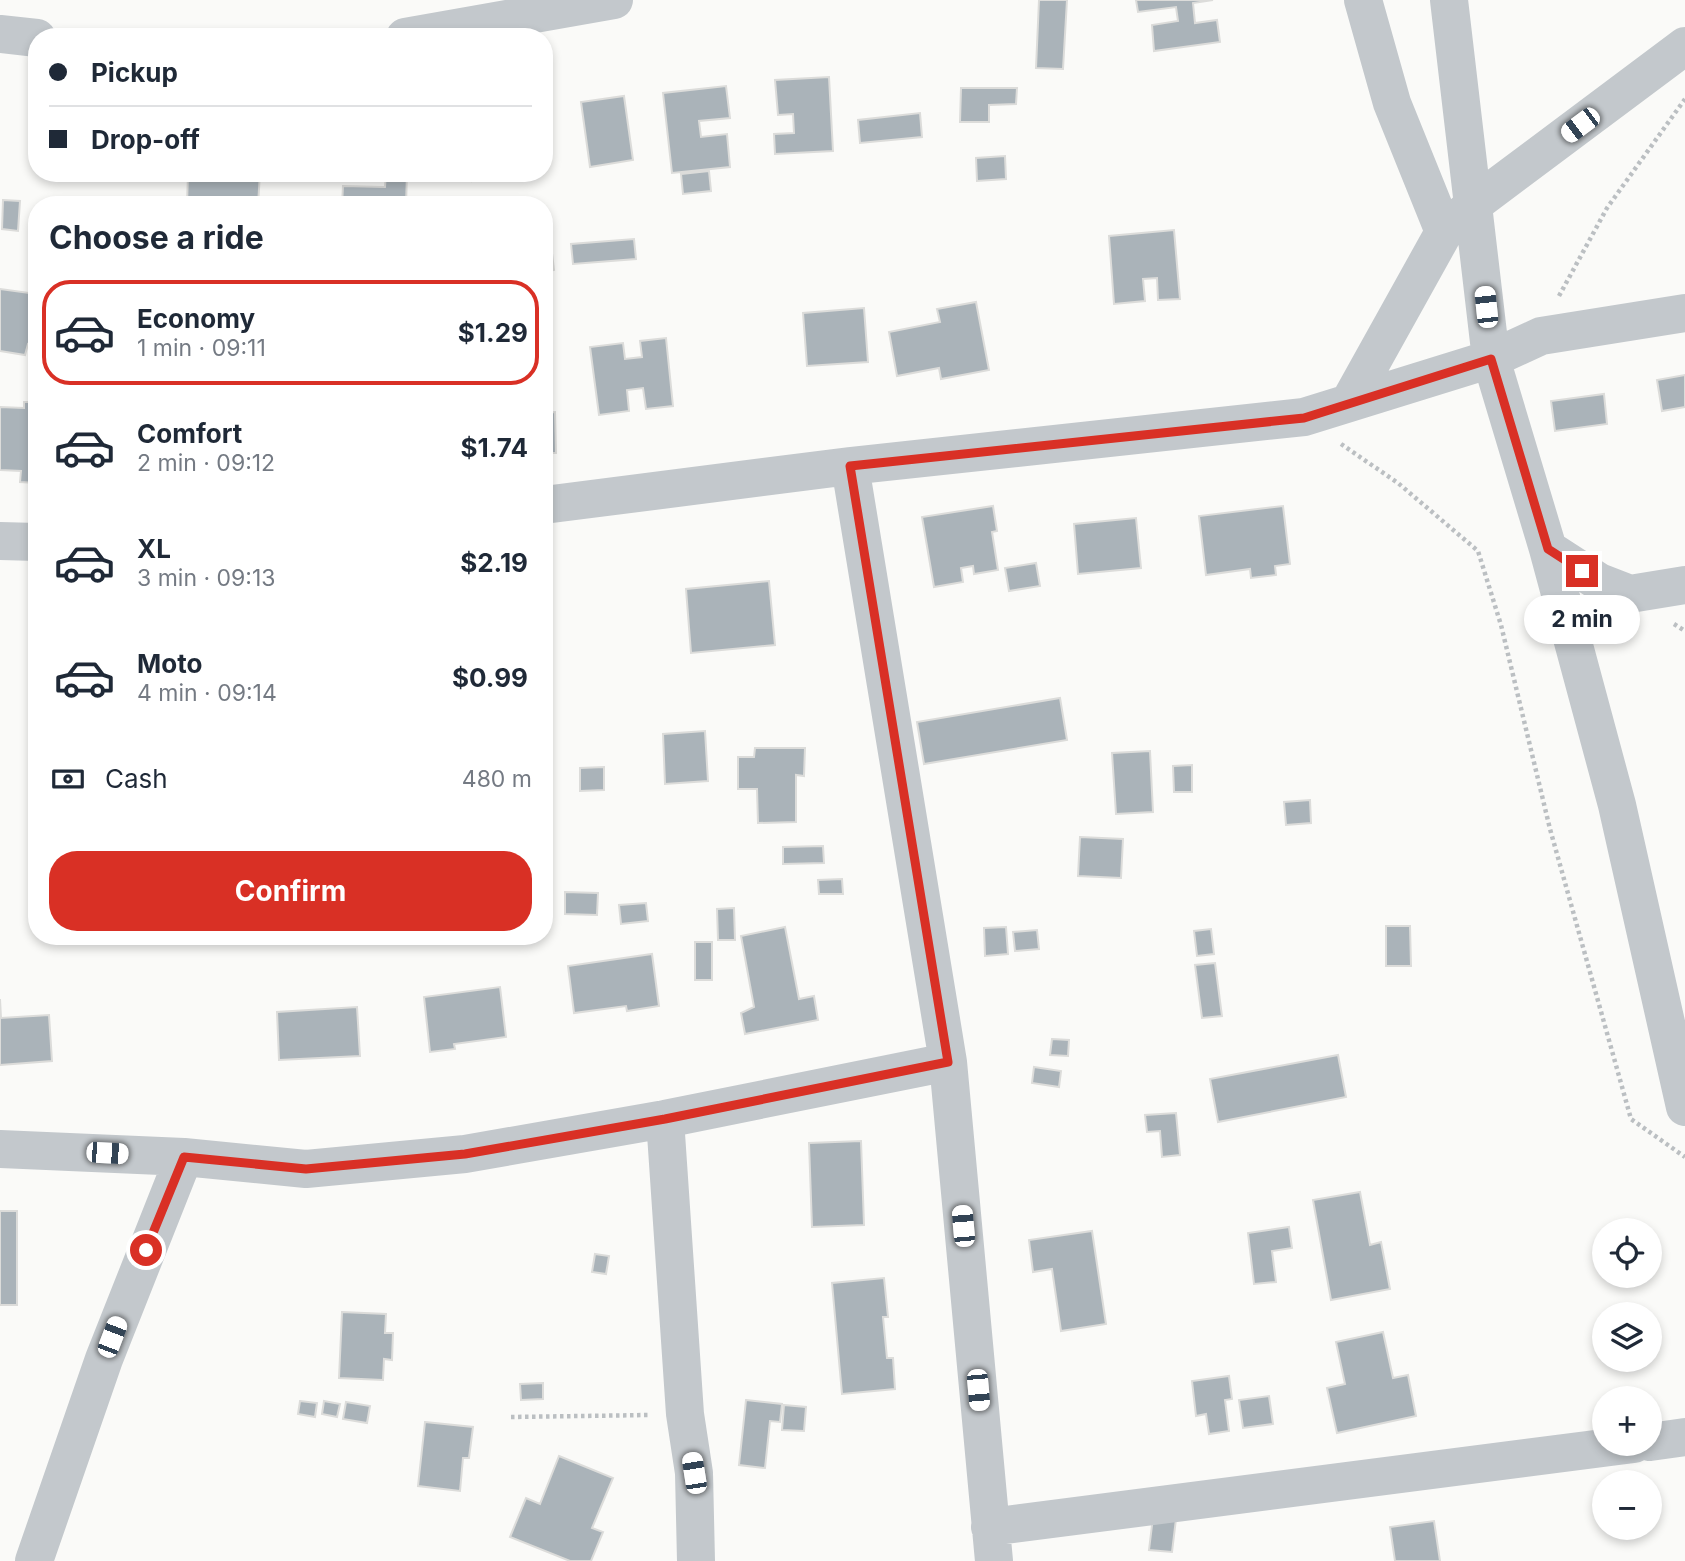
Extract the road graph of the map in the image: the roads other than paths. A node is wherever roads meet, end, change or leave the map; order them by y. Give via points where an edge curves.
1 (614, 0) edge
2 (1363, 0) edge
3 (1449, 0) edge
4 (456, 28) edge
5 (0, 34) edge
6 (28, 37) edge
7 (1685, 47) edge
8 (1475, 202) junction
9 (1444, 232) junction
10 (1685, 313) edge
11 (1491, 359) junction
12 (1350, 401) junction
13 (850, 466) junction
14 (553, 504) edge
15 (0, 541) edge
16 (28, 542) edge
17 (1548, 549) junction
18 (1685, 585) edge
19 (948, 1062) junction
20 (1685, 1107) edge
21 (665, 1119) junction
22 (0, 1149) edge
23 (184, 1157) junction
24 (1685, 1437) edge
25 (1662, 1440) edge
26 (1592, 1451) edge
27 (992, 1544) edge
28 (34, 1561) edge
29 (696, 1561) edge

1 - 4 street
2 - 9 street via 1392,103
3 - 8 street
5 - 6 street
7 - 8 street
8 - 9 street
8 - 11 street
9 - 12 street
10 - 11 street via 1541,336
11 - 12 street
11 - 17 street
12 - 13 street via 1304,418
13 - 14 street
13 - 19 street
15 - 16 street
17 - 18 street via 1599,582 1630,594
17 - 20 street via 1617,805
19 - 21 street
19 - 27 street
21 - 23 street via 465,1154 306,1169
21 - 29 street via 685,1415 694,1473
22 - 23 street
23 - 28 street via 104,1359
24 - 25 street
26 - 27 street

